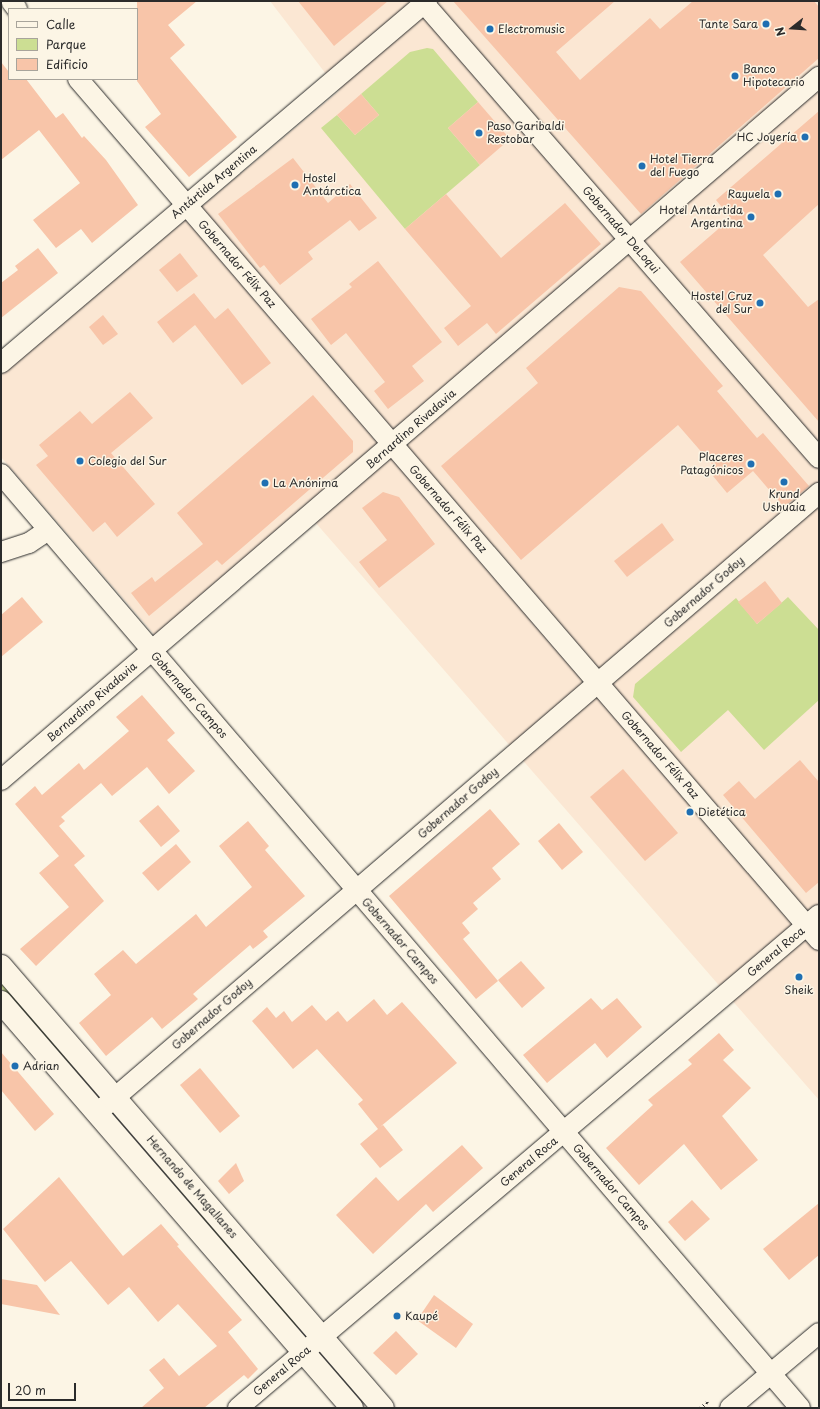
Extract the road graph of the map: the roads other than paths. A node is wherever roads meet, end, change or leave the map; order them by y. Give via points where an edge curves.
1 (424, 2) edge
2 (819, 77) edge
3 (79, 80) edge
4 (186, 205) junction
5 (630, 240) junction
6 (1, 363) edge
7 (393, 445) junction
8 (819, 458) edge
9 (1, 474) edge
10 (819, 493) edge
11 (48, 530) junction
12 (1, 552) edge
13 (151, 651) junction
14 (598, 683) junction
15 (1, 780) edge
16 (356, 890) junction
17 (815, 927) edge
18 (1, 966) edge
19 (1, 1002) edge
20 (114, 1098) junction
21 (97, 1113) junction
22 (564, 1132) junction
23 (819, 1333) edge
24 (322, 1337) junction
25 (304, 1352) junction
26 (770, 1374) junction
27 (238, 1408) edge
28 (352, 1408) edge
29 (382, 1408) edge
30 (730, 1408) edge
31 (800, 1408) edge

1 - 4 street, Antártida Argentina
1 - 5 street, Gobernador DeLoqui
2 - 5 street, Bernardino Rivadavia
3 - 4 street, Gobernador Félix Paz
4 - 6 street, Antártida Argentina
4 - 7 street, Gobernador Félix Paz
5 - 7 street, Bernardino Rivadavia
5 - 8 street, Gobernador DeLoqui
7 - 13 street, Bernardino Rivadavia
7 - 14 street, Gobernador Félix Paz
9 - 11 street, Gobernador Campos
10 - 14 street, Gobernador Godoy
11 - 12 street via 29,543
11 - 13 street, Gobernador Campos
13 - 15 street, Bernardino Rivadavia
13 - 16 street, Gobernador Campos
14 - 16 street, Gobernador Godoy
14 - 17 street, Gobernador Félix Paz
16 - 20 street, Gobernador Godoy
16 - 22 street, Gobernador Campos
17 - 22 street, General Roca
18 - 20 main road, Hernando de Magallanes
19 - 21 main road
20 - 21 street, Gobernador Godoy
20 - 24 main road, Hernando de Magallanes
21 - 25 main road
22 - 24 street, General Roca
22 - 26 street, Gobernador Campos
23 - 26 street
24 - 25 street, General Roca
24 - 29 main road, Hernando de Magallanes
25 - 27 street, General Roca
25 - 28 main road
26 - 30 street
26 - 31 street, Gobernador Campos

